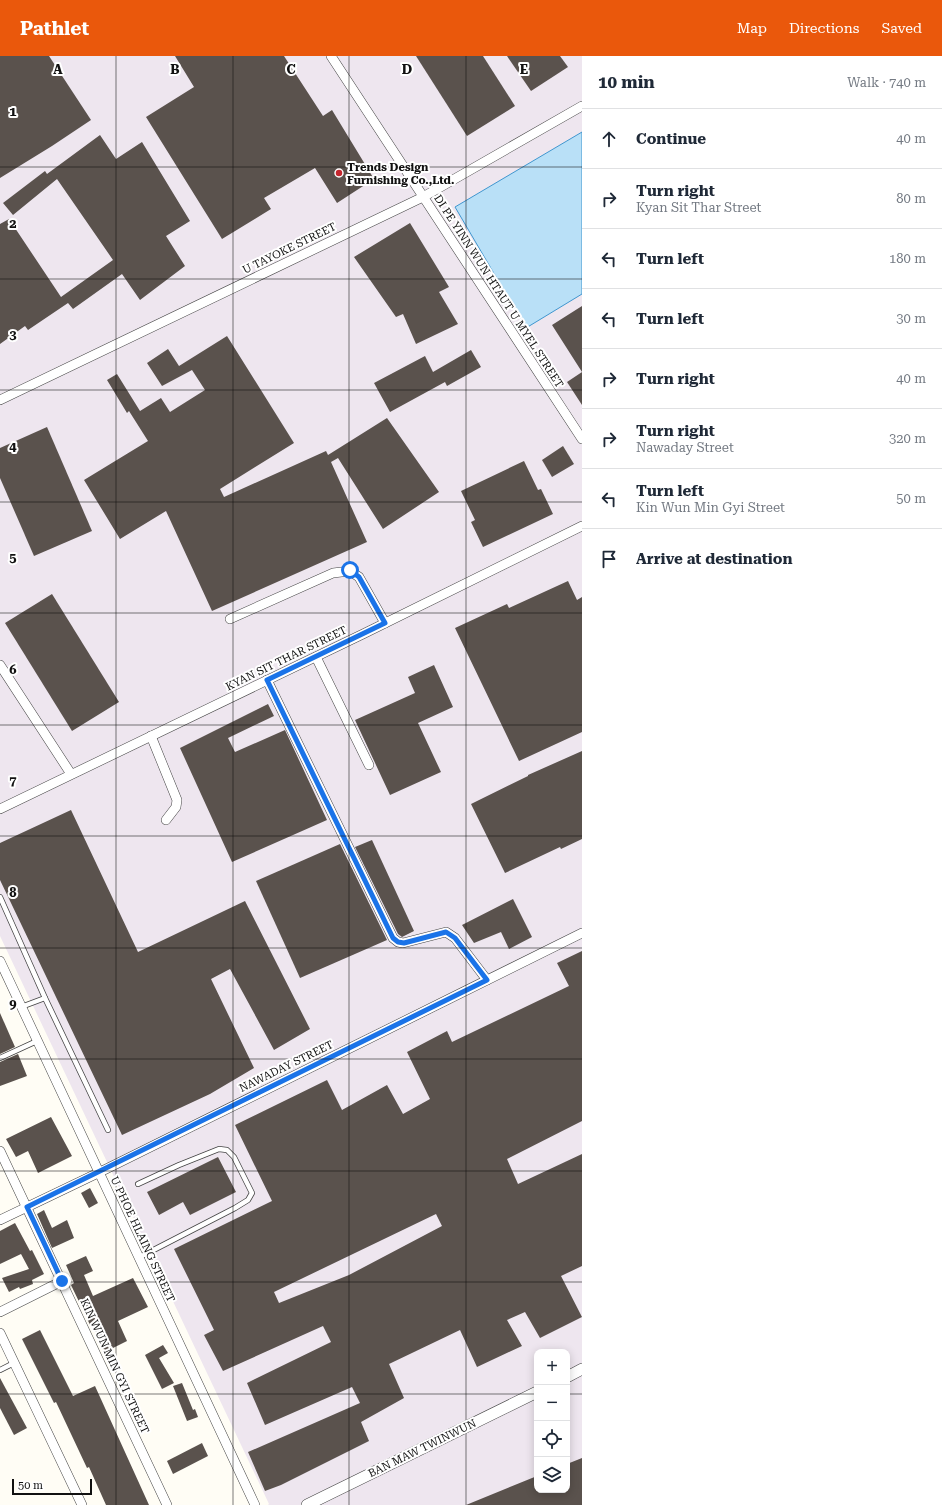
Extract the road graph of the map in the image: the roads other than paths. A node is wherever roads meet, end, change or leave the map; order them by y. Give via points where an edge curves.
1 (331, 56) edge
2 (582, 106) edge
3 (423, 197) junction
4 (0, 400) edge
5 (582, 439) edge
6 (582, 526) edge
7 (230, 619) dead end
8 (385, 623) junction
9 (316, 657) junction
10 (0, 665) edge
11 (267, 680) junction
12 (151, 736) junction
13 (369, 765) dead end
14 (71, 774) junction
15 (0, 809) edge
16 (166, 820) dead end
17 (0, 897) edge
18 (582, 933) edge
19 (0, 962) edge
20 (487, 980) junction
21 (45, 998) junction
22 (21, 1007) junction
23 (37, 1041) junction
24 (0, 1058) edge
25 (108, 1130) dead end
26 (0, 1151) edge
27 (98, 1173) junction
28 (138, 1184) dead end
29 (27, 1207) junction
30 (0, 1220) edge
31 (138, 1258) junction
32 (62, 1281) junction
33 (0, 1312) edge
34 (0, 1333) edge
35 (14, 1363) junction
36 (582, 1369) edge
37 (0, 1370) edge
38 (570, 1375) edge
39 (534, 1393) edge
40 (82, 1505) edge
41 (167, 1505) edge
42 (255, 1505) edge
43 (307, 1505) edge

1 - 3 street, DI PE YINN WUN HTAUT U MYEL STREET
2 - 3 street, U TAYOKE STREET
3 - 4 street, U TAYOKE STREET
3 - 5 street, DI PE YINN WUN HTAUT U MYEL STREET
6 - 8 street, KYAN SIT THAR STREET
7 - 8 street via 333,573 350,570 359,577
8 - 9 street, KYAN SIT THAR STREET
9 - 11 street, KYAN SIT THAR STREET
9 - 13 street
10 - 14 street
11 - 12 street, KYAN SIT THAR STREET
11 - 20 street via 393,938 404,943 446,932 455,938
12 - 14 street, KYAN SIT THAR STREET
12 - 16 street via 177,800 176,807
14 - 15 street, KYAN SIT THAR STREET
17 - 21 lane
18 - 20 street, NAWADAY STREET
19 - 22 street, U PHOE HLAING STREET
20 - 27 street, NAWADAY STREET
21 - 22 lane
21 - 25 lane
22 - 23 street, U PHOE HLAING STREET
23 - 24 lane
23 - 27 street, U PHOE HLAING STREET
26 - 29 street, KIN WUN MIN GYI STREET
27 - 29 street, NAWADAY STREET
27 - 31 street, U PHOE HLAING STREET
28 - 31 lane via 219,1149 227,1150 234,1156 252,1193 248,1200 235,1208
29 - 30 street, NAWADAY STREET
29 - 32 street, KIN WUN MIN GYI STREET
31 - 42 street, U PHOE HLAING STREET
32 - 33 street
32 - 41 street, KIN WUN MIN GYI STREET
34 - 35 street
35 - 37 lane
35 - 40 street
36 - 38 street
39 - 43 street, BAN MAW TWINWUN

